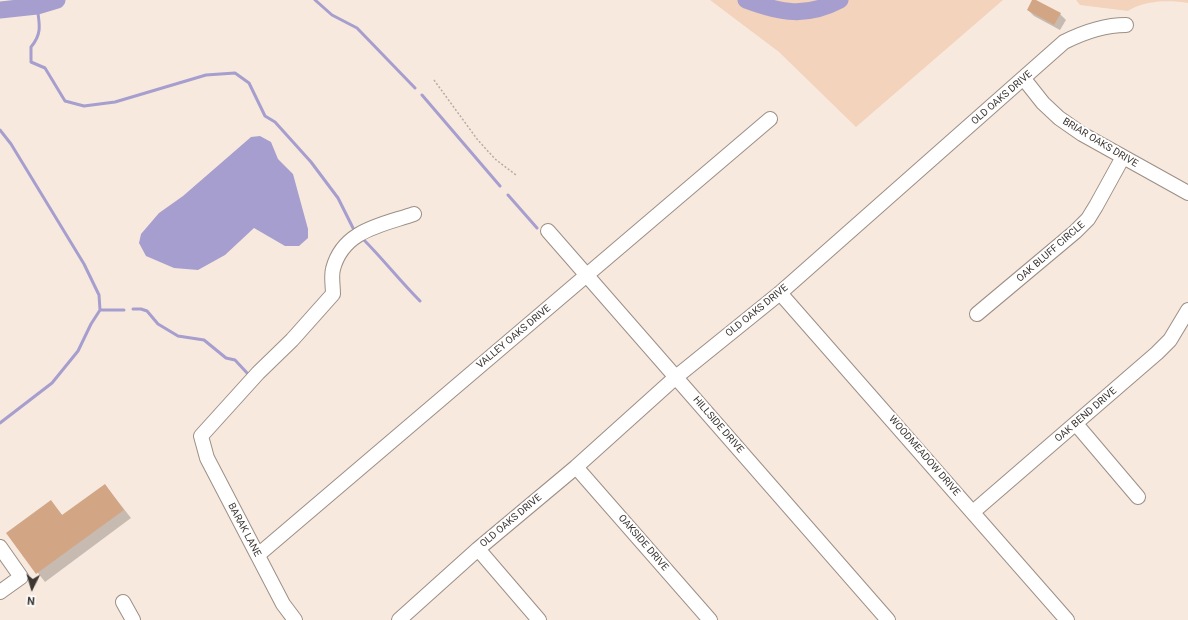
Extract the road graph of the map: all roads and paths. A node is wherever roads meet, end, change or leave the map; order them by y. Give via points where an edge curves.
1 (1126, 25) dead end
2 (1024, 79) junction
3 (434, 80) dead end
4 (770, 119) dead end
5 (1123, 157) junction
6 (516, 175) dead end
7 (1188, 193) edge
8 (414, 214) dead end
9 (548, 231) dead end
10 (587, 275) junction
11 (780, 293) junction
12 (1188, 310) edge
13 (977, 314) dead end
14 (676, 377) junction
15 (1076, 424) junction
16 (576, 467) junction
17 (1138, 497) dead end
18 (973, 512) junction
19 (0, 547) edge
20 (478, 549) junction
21 (258, 555) junction
22 (0, 592) edge
23 (123, 602) dead end
24 (133, 620) edge
25 (294, 620) edge
26 (399, 620) edge
27 (539, 620) edge
28 (710, 620) edge
29 (888, 620) edge
30 (1067, 620) edge

1 - 2 street, OLD OAKS DRIVE via 1083,33 1064,42
2 - 5 street, BRIAR OAKS DRIVE via 1059,118
2 - 11 street, OLD OAKS DRIVE
3 - 6 path via 477,139
4 - 10 street, VALLEY OAKS DRIVE
5 - 7 street, BRIAR OAKS DRIVE
5 - 13 street, OAK BLUFF CIRCLE via 1088,219
8 - 21 street, BARAK LANE via 362,232 342,248 333,270 333,294 201,436 207,458
9 - 10 street, HILLSIDE DRIVE
10 - 14 street, HILLSIDE DRIVE
10 - 21 street, VALLEY OAKS DRIVE
11 - 14 street, OLD OAKS DRIVE
11 - 18 street, WOODMEADOW DRIVE
12 - 15 street, OAK BEND DRIVE via 1170,340
14 - 16 street, OLD OAKS DRIVE
14 - 29 street, HILLSIDE DRIVE
15 - 17 street
15 - 18 street, OAK BEND DRIVE
16 - 20 street, OLD OAKS DRIVE
16 - 28 street, OAKSIDE DRIVE
18 - 30 street, WOODMEADOW DRIVE
19 - 22 street via 22,577
20 - 26 street, OLD OAKS DRIVE
20 - 27 street
21 - 25 street, BARAK LANE
23 - 24 street

